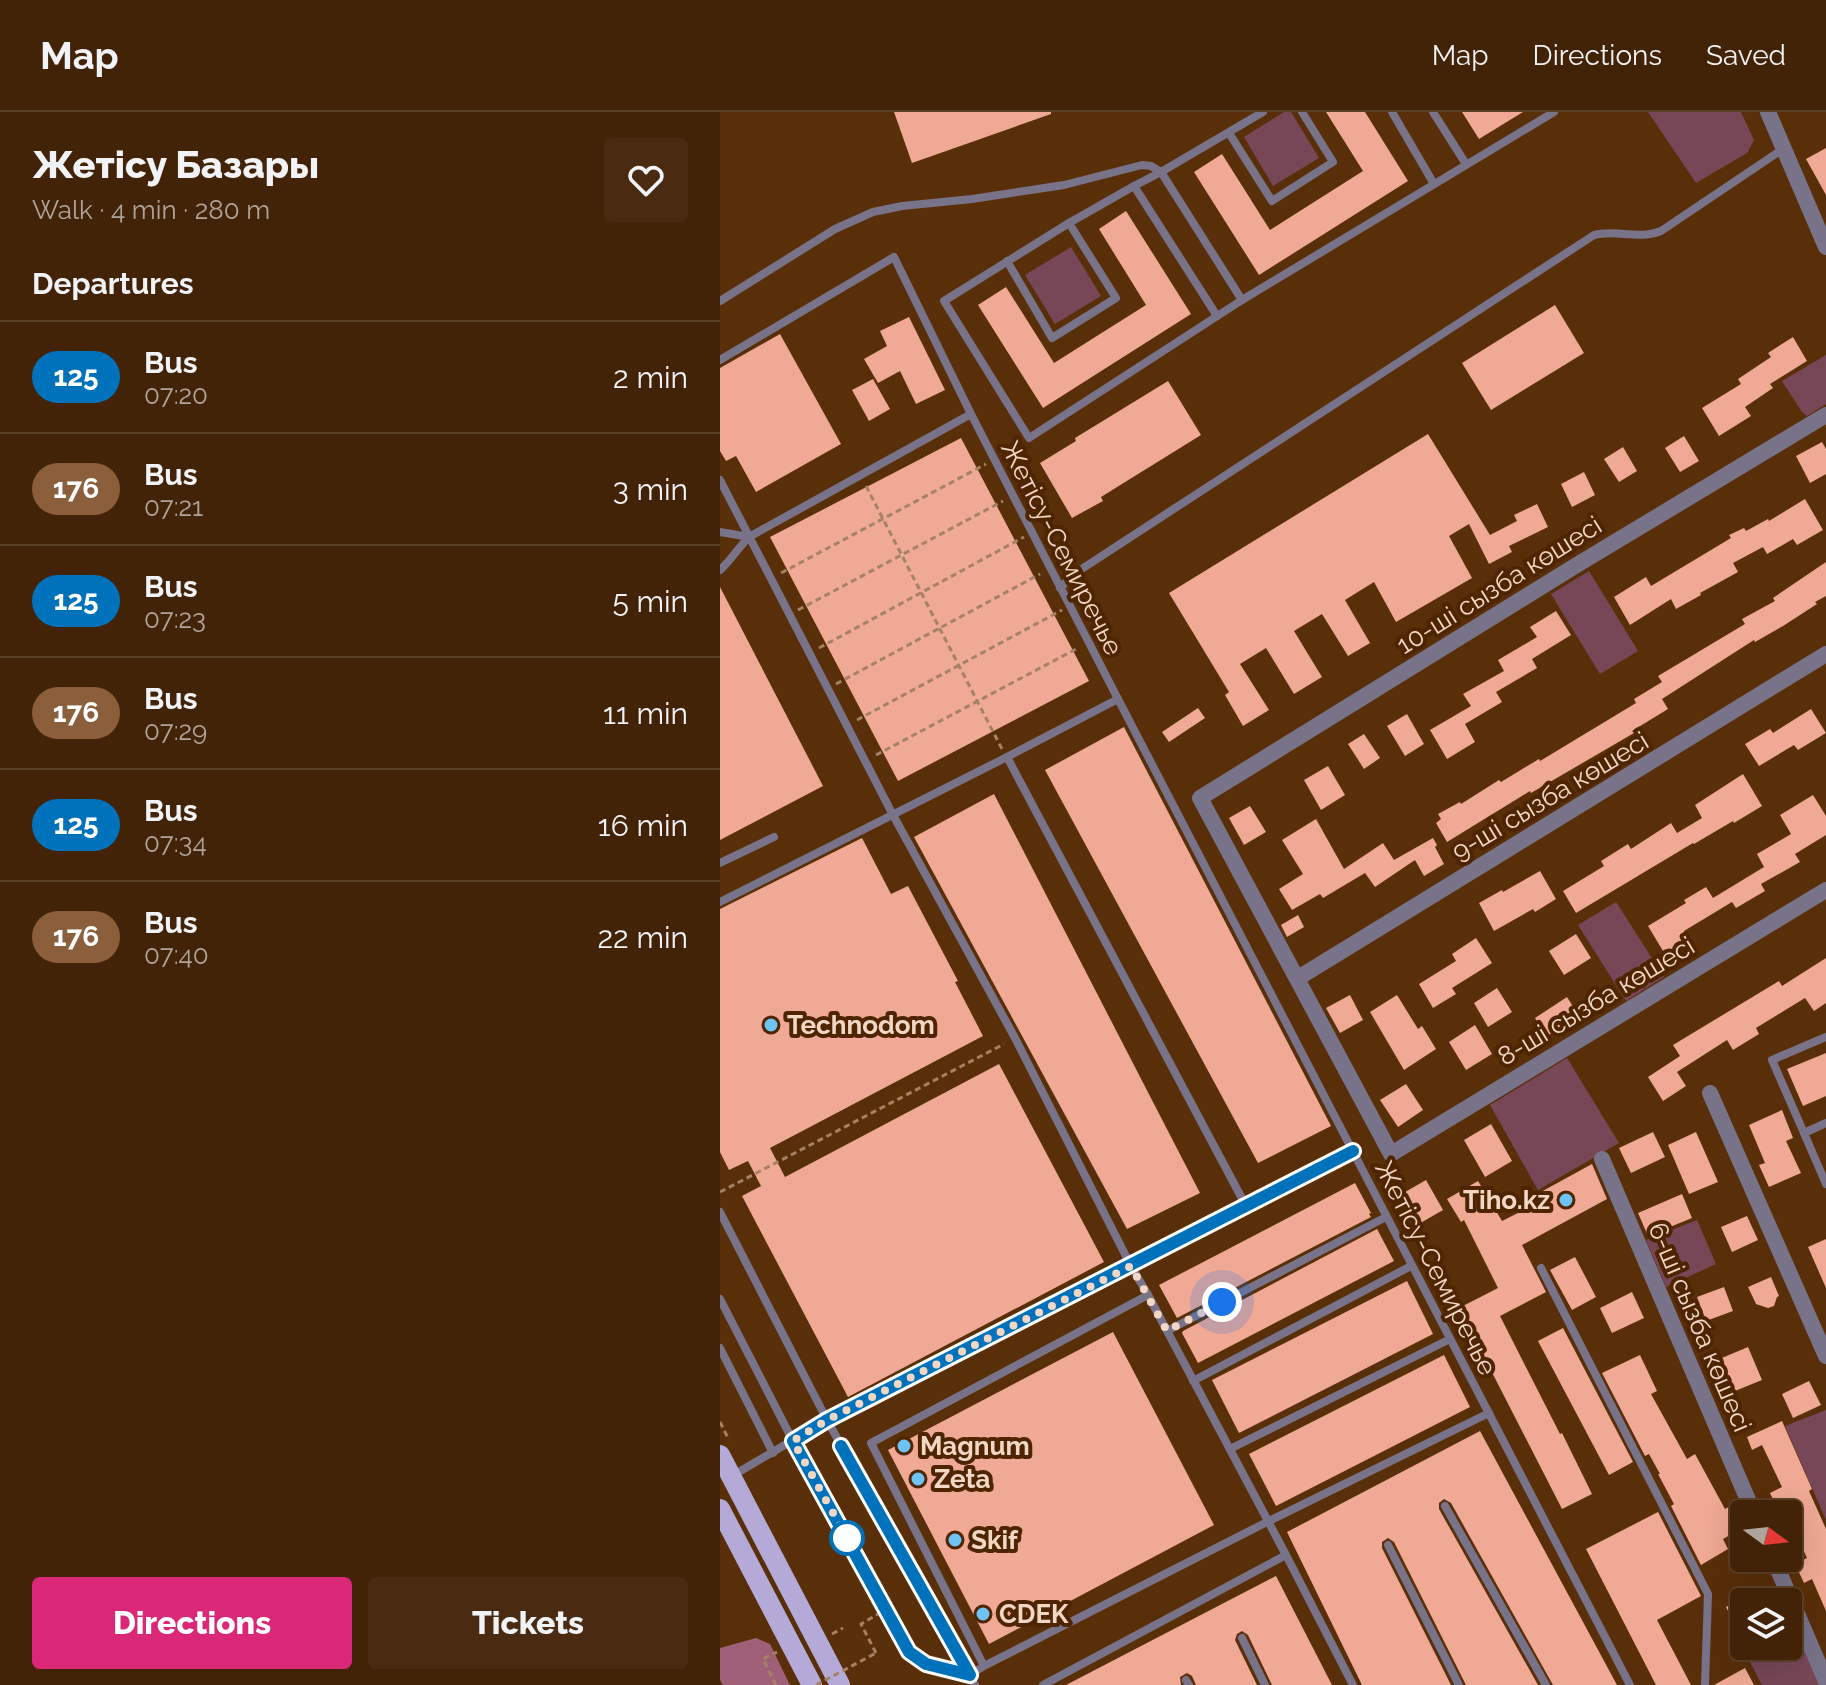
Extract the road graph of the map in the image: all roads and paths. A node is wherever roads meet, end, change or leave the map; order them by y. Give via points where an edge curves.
1 (1263, 112) edge
2 (1302, 112) edge
3 (1392, 112) edge
4 (1433, 112) edge
5 (1554, 112) edge
6 (1768, 112) edge
7 (1229, 133) junction
8 (1784, 149) junction
9 (1466, 164) junction
10 (1161, 172) junction
11 (1434, 184) junction
12 (1134, 186) junction
13 (1069, 223) junction
14 (1826, 247) edge
15 (1007, 261) junction
16 (1242, 300) junction
17 (720, 301) edge
18 (1217, 316) junction
19 (720, 360) edge
20 (971, 414) junction
21 (1826, 415) edge
22 (995, 459) junction
23 (860, 476) junction
24 (720, 480) edge
25 (1013, 495) junction
26 (883, 519) junction
27 (720, 532) edge
28 (1032, 533) junction
29 (749, 537) junction
30 (901, 555) junction
31 (1050, 568) junction
32 (720, 570) edge
33 (771, 579) junction
34 (1060, 588) junction
35 (921, 593) junction
36 (1070, 606) junction
37 (789, 614) junction
38 (939, 628) junction
39 (1089, 643) junction
40 (809, 653) junction
41 (1826, 654) edge
42 (959, 665) junction
43 (827, 688) junction
44 (1118, 699) junction
45 (977, 701) junction
46 (847, 725) junction
47 (1007, 757) junction
48 (865, 761) junction
49 (893, 815) junction
50 (774, 837) dead end
51 (720, 863) edge
52 (1826, 890) edge
53 (720, 902) edge
54 (1298, 978) junction
55 (1826, 1037) edge
56 (1015, 1038) junction
57 (1710, 1093) dead end
58 (1826, 1123) edge
59 (1804, 1133) junction
60 (1353, 1151) junction
61 (1602, 1159) dead end
62 (1826, 1184) edge
63 (720, 1192) edge
64 (1246, 1206) junction
65 (720, 1212) edge
66 (1386, 1217) junction
67 (1131, 1266) junction
68 (1411, 1266) junction
69 (1541, 1268) dead end
70 (1148, 1295) junction
71 (720, 1299) edge
72 (1167, 1331) junction
73 (1450, 1339) junction
74 (720, 1348) edge
75 (1826, 1356) edge
76 (1193, 1381) junction
77 (1489, 1413) junction
78 (827, 1420) junction
79 (793, 1441) junction
80 (1230, 1449) junction
81 (773, 1453) junction
82 (720, 1455) edge
83 (731, 1476) junction
84 (1748, 1500) edge
85 (1445, 1506) dead end
86 (720, 1509) edge
87 (1267, 1522) junction
88 (1388, 1545) dead end
89 (1286, 1555) junction
90 (1779, 1572) edge
91 (886, 1610) junction
92 (843, 1628) dead end
93 (830, 1635) dead end
94 (1242, 1638) dead end
95 (763, 1659) dead end
96 (984, 1666) junction
97 (970, 1675) junction
98 (1826, 1681) edge
99 (776, 1685) edge
100 (814, 1685) edge
101 (840, 1685) edge
102 (975, 1685) edge
103 (1043, 1685) edge
104 (1265, 1685) edge
105 (1353, 1685) edge
106 (1459, 1685) edge
107 (1546, 1685) edge
108 (1630, 1685) edge
109 (1705, 1685) edge

1 - 7 lane
2 - 7 lane via 1333,162 1272,201
3 - 11 lane
4 - 9 lane
5 - 9 lane
6 - 8 street
7 - 10 lane
8 - 14 street
8 - 34 lane via 1661,231 1594,235
9 - 11 lane
10 - 12 lane
10 - 16 lane
10 - 17 lane via 1142,165 1064,185 873,212 835,229
11 - 16 lane
12 - 13 lane
12 - 18 lane
13 - 15 lane
13 - 15 lane via 1116,298 1052,338
15 - 18 lane via 944,301 1029,438
16 - 18 lane
19 - 20 lane, Жетісу-Семиречье via 894,257
20 - 22 lane, Жетісу-Семиречье
20 - 23 lane
21 - 54 street, 10-ші сызба көшесі via 1200,798
22 - 25 lane, Жетісу-Семиречье
22 - 26 path
23 - 26 path
23 - 29 lane
24 - 29 lane
25 - 28 lane, Жетісу-Семиречье
25 - 30 path
26 - 30 path
26 - 33 path
27 - 29 lane
28 - 31 lane, Жетісу-Семиречье
28 - 35 path
29 - 32 lane
29 - 33 lane
30 - 35 path
30 - 37 path
31 - 34 lane, Жетісу-Семиречье
31 - 38 path
33 - 37 lane
34 - 36 lane, Жетісу-Семиречье
35 - 38 path
35 - 40 path
36 - 39 lane, Жетісу-Семиречье
36 - 42 path
37 - 40 lane
38 - 42 path
38 - 43 path
39 - 44 lane, Жетісу-Семиречье
39 - 45 path
40 - 43 lane
41 - 54 street, 9-ші сызба көшесі
42 - 45 path
42 - 46 path
43 - 46 lane
44 - 47 lane
44 - 60 lane, Жетісу-Семиречье
45 - 47 path
45 - 48 path
46 - 48 lane
47 - 49 lane
47 - 64 lane
48 - 49 lane
49 - 53 lane
49 - 56 lane
50 - 51 lane
52 - 54 street, 8-ші сызба көшесі via 1391,1154
55 - 59 lane via 1772,1060
56 - 63 path
56 - 67 lane
57 - 75 street
58 - 59 lane
59 - 62 lane
60 - 64 lane
60 - 66 lane, Жетісу-Семиречье
61 - 84 street, 6-ші сызба көшесі
64 - 67 lane
65 - 78 lane
66 - 68 lane, Жетісу-Семиречье
66 - 72 lane
67 - 70 lane
67 - 78 lane
68 - 73 lane, Жетісу-Семиречье
68 - 76 lane
69 - 109 lane via 1708,1594
70 - 72 lane
70 - 96 lane via 871,1443
71 - 79 lane
72 - 76 lane
73 - 77 lane, Жетісу-Семиречье
73 - 80 lane
74 - 81 lane
76 - 80 lane
77 - 87 lane
77 - 108 lane, Жетісу-Семиречье
78 - 79 lane
78 - 97 lane
79 - 81 lane
79 - 91 lane
80 - 87 lane
81 - 83 lane
82 - 83 main road
83 - 101 main road
85 - 107 lane
86 - 100 main road
87 - 89 lane
87 - 96 lane
88 - 106 lane
89 - 103 lane
89 - 105 lane
90 - 98 street
91 - 97 lane via 909,1652 926,1664
91 - 100 path, bridge via 861,1624 876,1653
92 - 93 path
94 - 104 lane
95 - 99 path
96 - 97 lane
97 - 102 lane

